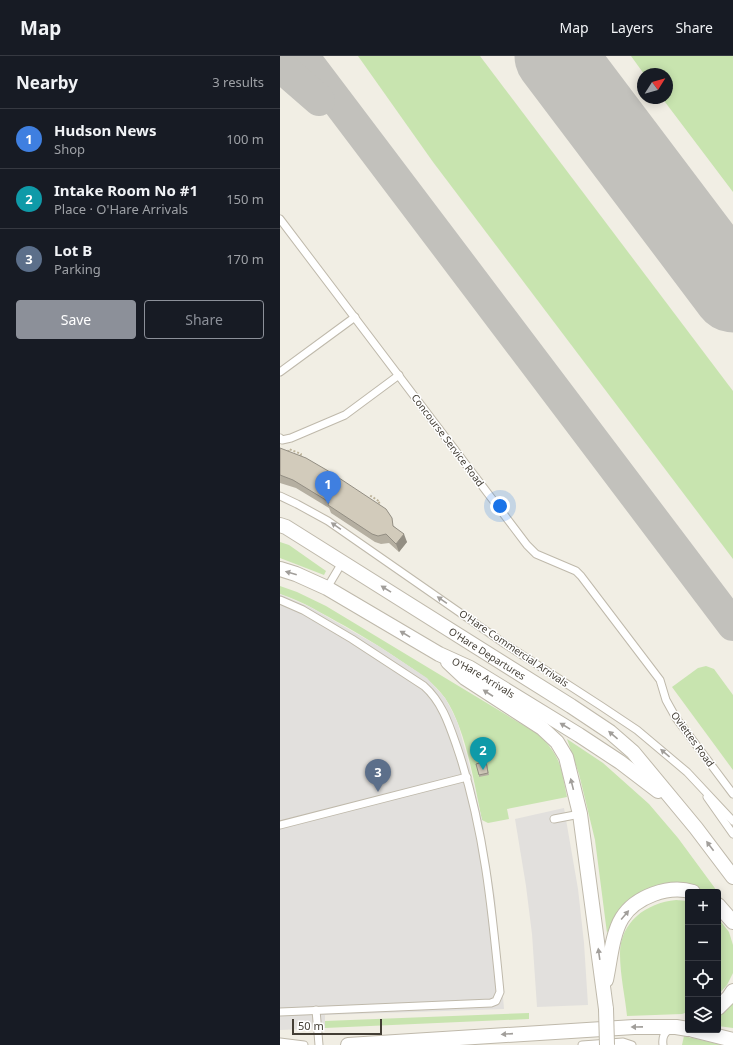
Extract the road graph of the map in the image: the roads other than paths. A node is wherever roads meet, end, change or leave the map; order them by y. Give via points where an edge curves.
1 (280, 219) edge
2 (355, 317) junction
3 (280, 372) edge
4 (399, 375) junction
5 (280, 438) edge
6 (280, 496) edge
7 (280, 525) edge
8 (343, 561) junction
9 (280, 569) edge
10 (327, 588) junction
11 (280, 600) edge
12 (439, 654) junction
13 (660, 680) joint
14 (467, 776) junction
15 (694, 779) junction
16 (733, 794) edge
17 (677, 805) junction
18 (580, 814) junction
19 (554, 819) dead end
20 (733, 821) edge
21 (280, 825) edge
22 (733, 834) edge
23 (733, 877) edge
24 (685, 891) edge
25 (721, 908) edge
26 (733, 922) edge
27 (604, 992) junction
28 (733, 992) edge
29 (721, 1005) edge
30 (316, 1010) junction
31 (280, 1012) edge
32 (685, 1028) edge
33 (705, 1033) edge
34 (733, 1040) edge
35 (280, 1042) edge
36 (304, 1045) edge
37 (319, 1045) edge
38 (348, 1045) edge
39 (582, 1045) edge
40 (607, 1045) edge
41 (632, 1045) edge
42 (663, 1045) edge

1 - 2 lane, Concourse Service Road
2 - 3 lane
2 - 4 lane, Concourse Service Road
4 - 5 lane via 345,415 291,438
4 - 13 lane, Concourse Service Road via 527,545 536,554 582,576
15 -> 6 lane, O'Hare Commercial Arrivals via 637,730 505,644 328,521
7 - 8 street, O'Hare Departures
8 - 10 lane
17 -> 8 street, O'Hare Departures via 633,752 610,732
10 -> 9 street, O'Hare Arrivals
12 -> 10 street, O'Hare Arrivals
11 - 14 lane via 370,650 431,692 446,717
17 -> 12 street, O'Hare Arrivals via 579,735 470,668
18 -> 12 street via 566,757 557,742 542,728 465,678
13 - 16 lane, Oviettes Road via 666,700 676,718
14 - 21 lane
14 - 30 lane via 480,831 490,892 499,997 491,1003
15 - 20 lane, O'Hare Commercial Arrivals
15 - 22 lane
23 -> 17 street
18 - 19 lane
27 -> 18 street
27 -> 24 street via 616,931 622,917 634,905 652,894 674,890
25 - 26 street
27 - 40 street, bridge
28 - 29 street
30 - 31 lane
30 - 37 lane
32 -> 38 street via 634,1026
32 - 42 lane via 671,1028 663,1035
33 - 34 street
35 - 36 lane
39 - 41 lane via 623,1042

